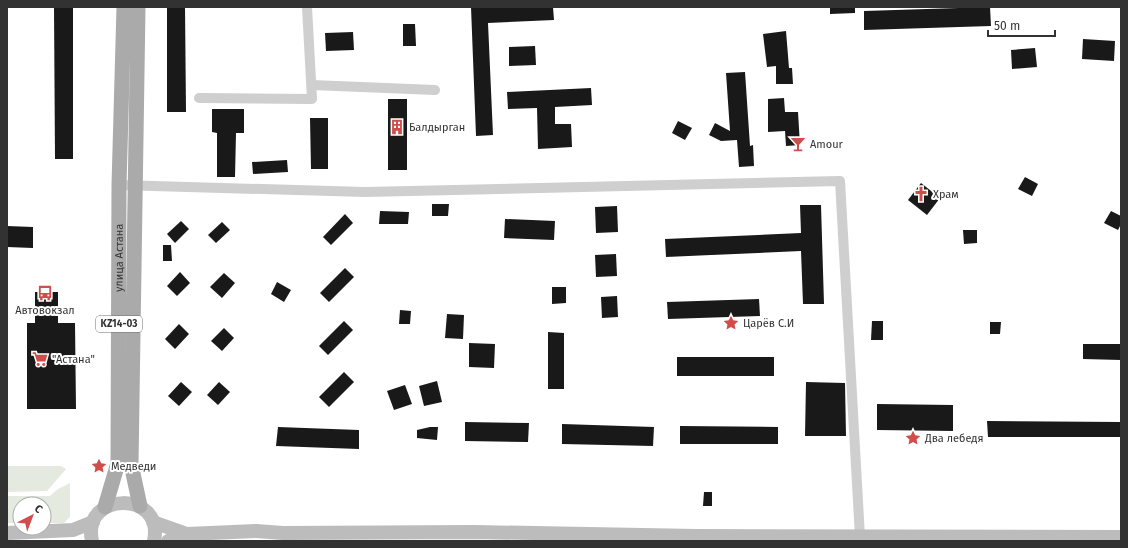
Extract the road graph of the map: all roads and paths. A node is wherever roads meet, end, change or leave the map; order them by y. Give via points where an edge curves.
1 (124, 7) edge
2 (138, 7) edge
3 (307, 7) edge
4 (312, 85) junction
5 (435, 90) dead end
6 (199, 98) dead end
7 (127, 185) junction
8 (140, 506) junction
9 (105, 507) junction
10 (93, 522) junction
11 (153, 522) junction
12 (73, 530) junction
13 (7, 533) edge
14 (187, 534) junction
15 (860, 537) junction
16 (1121, 537) edge
17 (905, 539) edge
18 (86, 541) edge
19 (92, 541) edge
20 (154, 541) edge
21 (168, 541) edge

1 - 7 main road, улица Астана / KZ14-03
2 - 7 main road, улица Астана / KZ14-03
3 - 4 street
4 - 5 street
4 - 6 street via 312,99
7 - 8 main road, улица Астана / KZ14-03 via 131,464
7 - 9 main road, улица Астана / KZ14-03 via 118,463
7 - 15 street via 365,192 840,181
8 - 9 street via 123,502
8 - 11 street
9 - 10 street
10 - 12 street
10 - 19 street
11 - 14 street
11 - 20 street
12 - 13 street
12 - 18 street
14 - 15 street via 256,530 283,534 474,532
14 - 21 street
15 - 17 street
16 - 17 street

